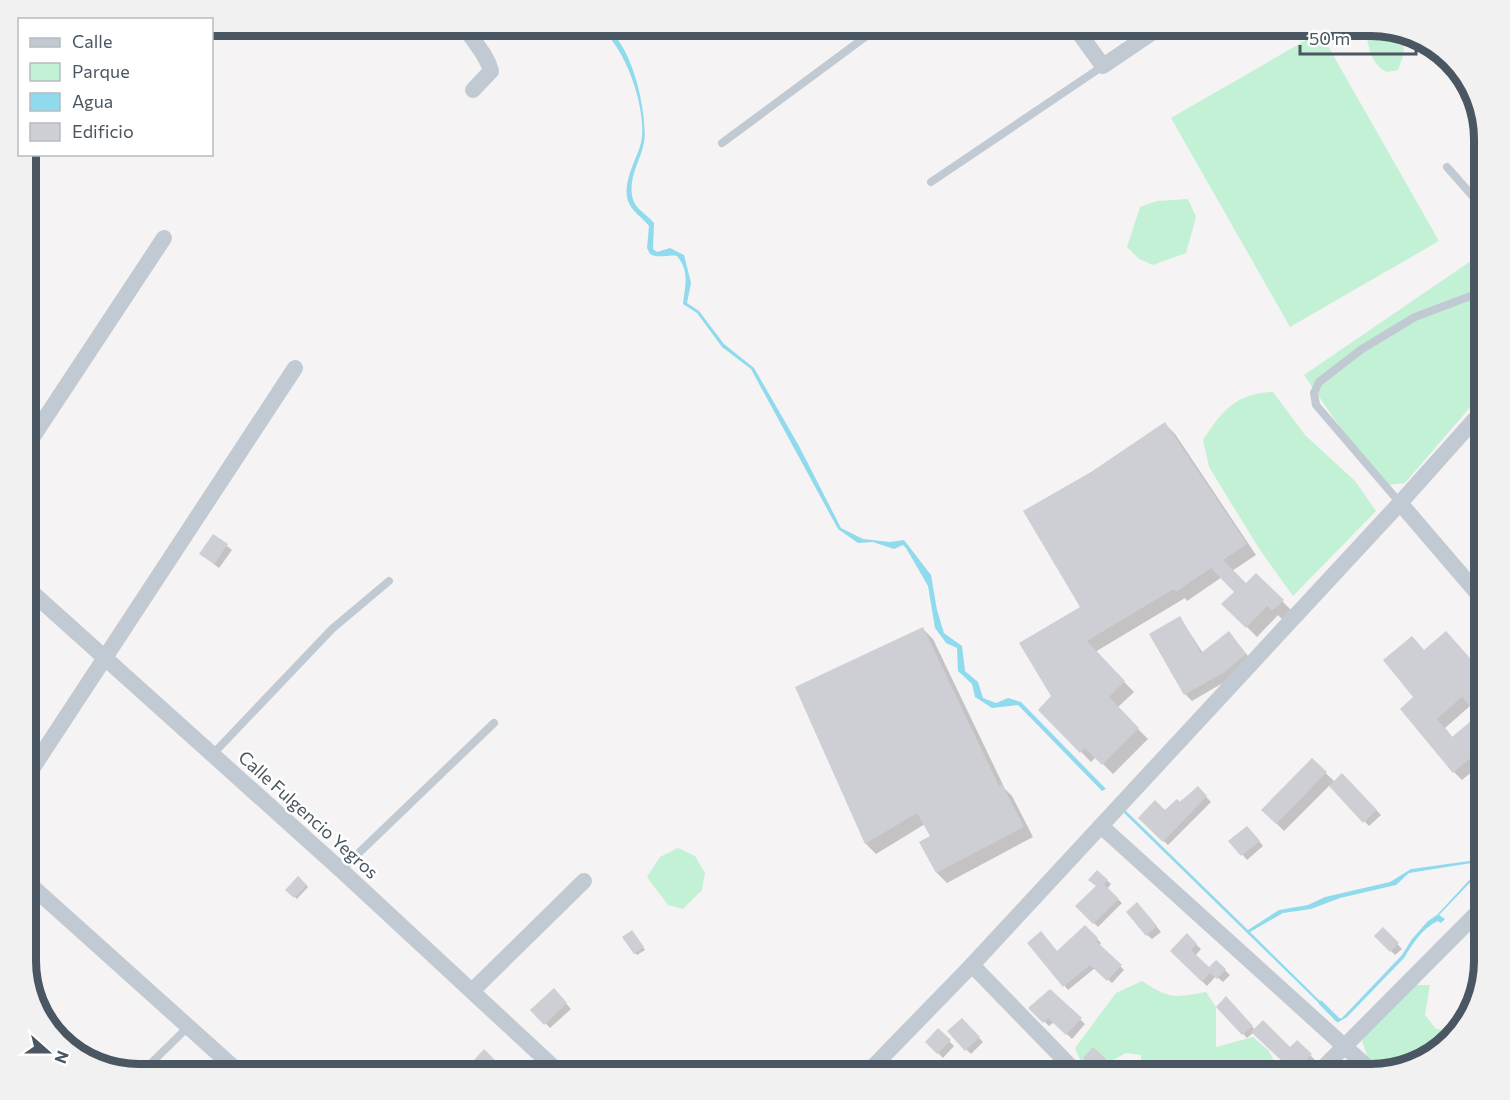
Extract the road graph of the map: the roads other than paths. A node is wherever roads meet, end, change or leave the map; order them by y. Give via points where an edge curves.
1 (470, 36) edge
2 (866, 36) edge
3 (1082, 36) edge
4 (1148, 36) edge
5 (1104, 66) junction
6 (473, 90) dead end
7 (722, 143) dead end
8 (1448, 167) dead end
9 (931, 182) dead end
10 (1474, 196) edge
11 (164, 238) dead end
12 (1474, 295) edge
13 (296, 368) dead end
14 (1474, 421) edge
15 (36, 432) edge
16 (1400, 503) junction
17 (388, 581) dead end
18 (1474, 588) edge
19 (36, 596) edge
20 (107, 658) junction
21 (494, 723) dead end
22 (212, 755) junction
23 (36, 763) edge
24 (1101, 826) junction
25 (340, 870) junction
26 (584, 882) dead end
27 (36, 890) edge
28 (1474, 917) edge
29 (972, 965) junction
30 (472, 990) junction
31 (190, 1026) junction
32 (1345, 1047) junction
33 (150, 1064) edge
34 (230, 1064) edge
35 (550, 1064) edge
36 (876, 1064) edge
37 (1068, 1064) edge
38 (1327, 1064) edge
39 (1364, 1064) edge

1 - 6 street via 491,71
2 - 7 lane
3 - 5 street
4 - 5 street
5 - 9 lane
8 - 10 lane
11 - 15 street
12 - 16 lane via 1414,317 1362,349 1319,382 1314,393 1316,405
13 - 20 street
14 - 16 street
16 - 18 street
16 - 24 street
17 - 22 lane via 332,629
19 - 20 street, Calle Fulgencio Yegros
20 - 22 street, Calle Fulgencio Yegros
20 - 23 street
21 - 25 lane
22 - 25 street, Calle Fulgencio Yegros
24 - 29 street
24 - 32 street
25 - 30 street, Calle Fulgencio Yegros
26 - 30 street
27 - 31 street
28 - 32 street
29 - 36 street
29 - 37 street
30 - 35 street, Calle Fulgencio Yegros
31 - 33 lane
31 - 34 street
32 - 38 street
32 - 39 street

